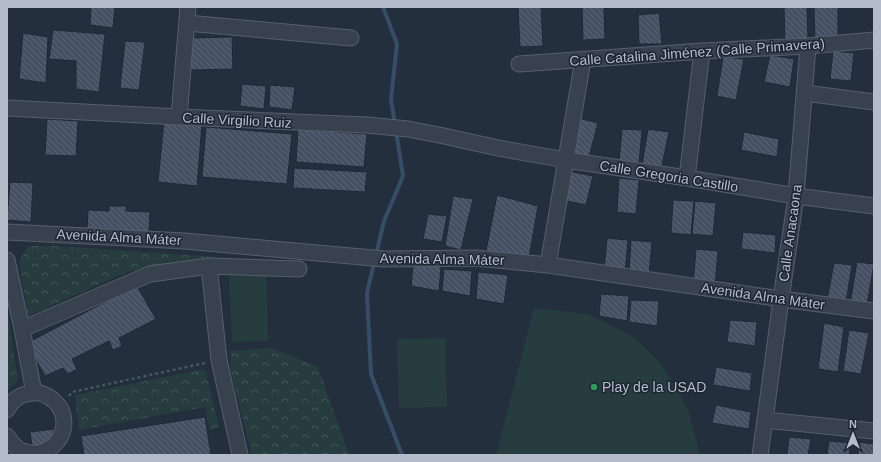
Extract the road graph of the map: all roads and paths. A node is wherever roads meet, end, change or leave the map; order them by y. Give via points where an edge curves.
1 (188, 7) edge
2 (187, 22) junction
3 (351, 38) dead end
4 (874, 40) edge
5 (808, 46) junction
6 (702, 51) junction
7 (583, 60) junction
8 (519, 64) dead end
9 (805, 93) junction
10 (874, 102) edge
11 (7, 108) edge
12 (179, 117) junction
13 (465, 140) joint
14 (566, 160) junction
15 (687, 178) junction
16 (796, 196) junction
17 (874, 206) edge
18 (7, 232) edge
19 (548, 265) junction
20 (8, 266) edge
21 (209, 266) junction
22 (299, 269) dead end
23 (781, 299) junction
24 (874, 311) edge
25 (22, 329) junction
26 (219, 360) junction
27 (72, 392) dead end
28 (34, 393) junction
29 (7, 410) edge
30 (765, 420) junction
31 (874, 430) edge
32 (7, 436) edge
33 (240, 455) edge
34 (760, 455) edge

1 - 2 street
2 - 3 street
2 - 12 street
4 - 5 street, Calle Catalina Jiménez (Calle Primavera)
5 - 6 street, Calle Catalina Jiménez (Calle Primavera)
5 - 9 street, Calle Anacaona
6 - 7 street, Calle Catalina Jiménez (Calle Primavera)
6 - 15 street
7 - 8 street, Calle Catalina Jiménez (Calle Primavera)
7 - 14 street
9 - 10 street
9 - 16 street, Calle Anacaona
11 - 12 street, Calle Virgilio Ruiz
12 - 13 street, Calle Virgilio Ruiz via 398,128
13 - 14 street, Calle Gregoria Castillo
14 - 15 street, Calle Gregoria Castillo
14 - 19 street
15 - 16 street, Calle Gregoria Castillo
16 - 17 street, Calle Gregoria Castillo
16 - 23 street, Calle Anacaona
18 - 19 street, Avenida Alma Máter via 185,241 384,259 476,258
19 - 23 street, Avenida Alma Máter
20 - 25 street
21 - 22 street
21 - 25 street via 150,274
21 - 26 street
23 - 24 street, Avenida Alma Máter
23 - 30 street, Calle Anacaona
25 - 28 street
26 - 27 path
26 - 33 street
28 - 29 street via 14,400
28 - 32 street via 48,396 61,408 64,429 61,437 47,450 29,453 13,445
30 - 31 street
30 - 34 street, Calle Anacaona

